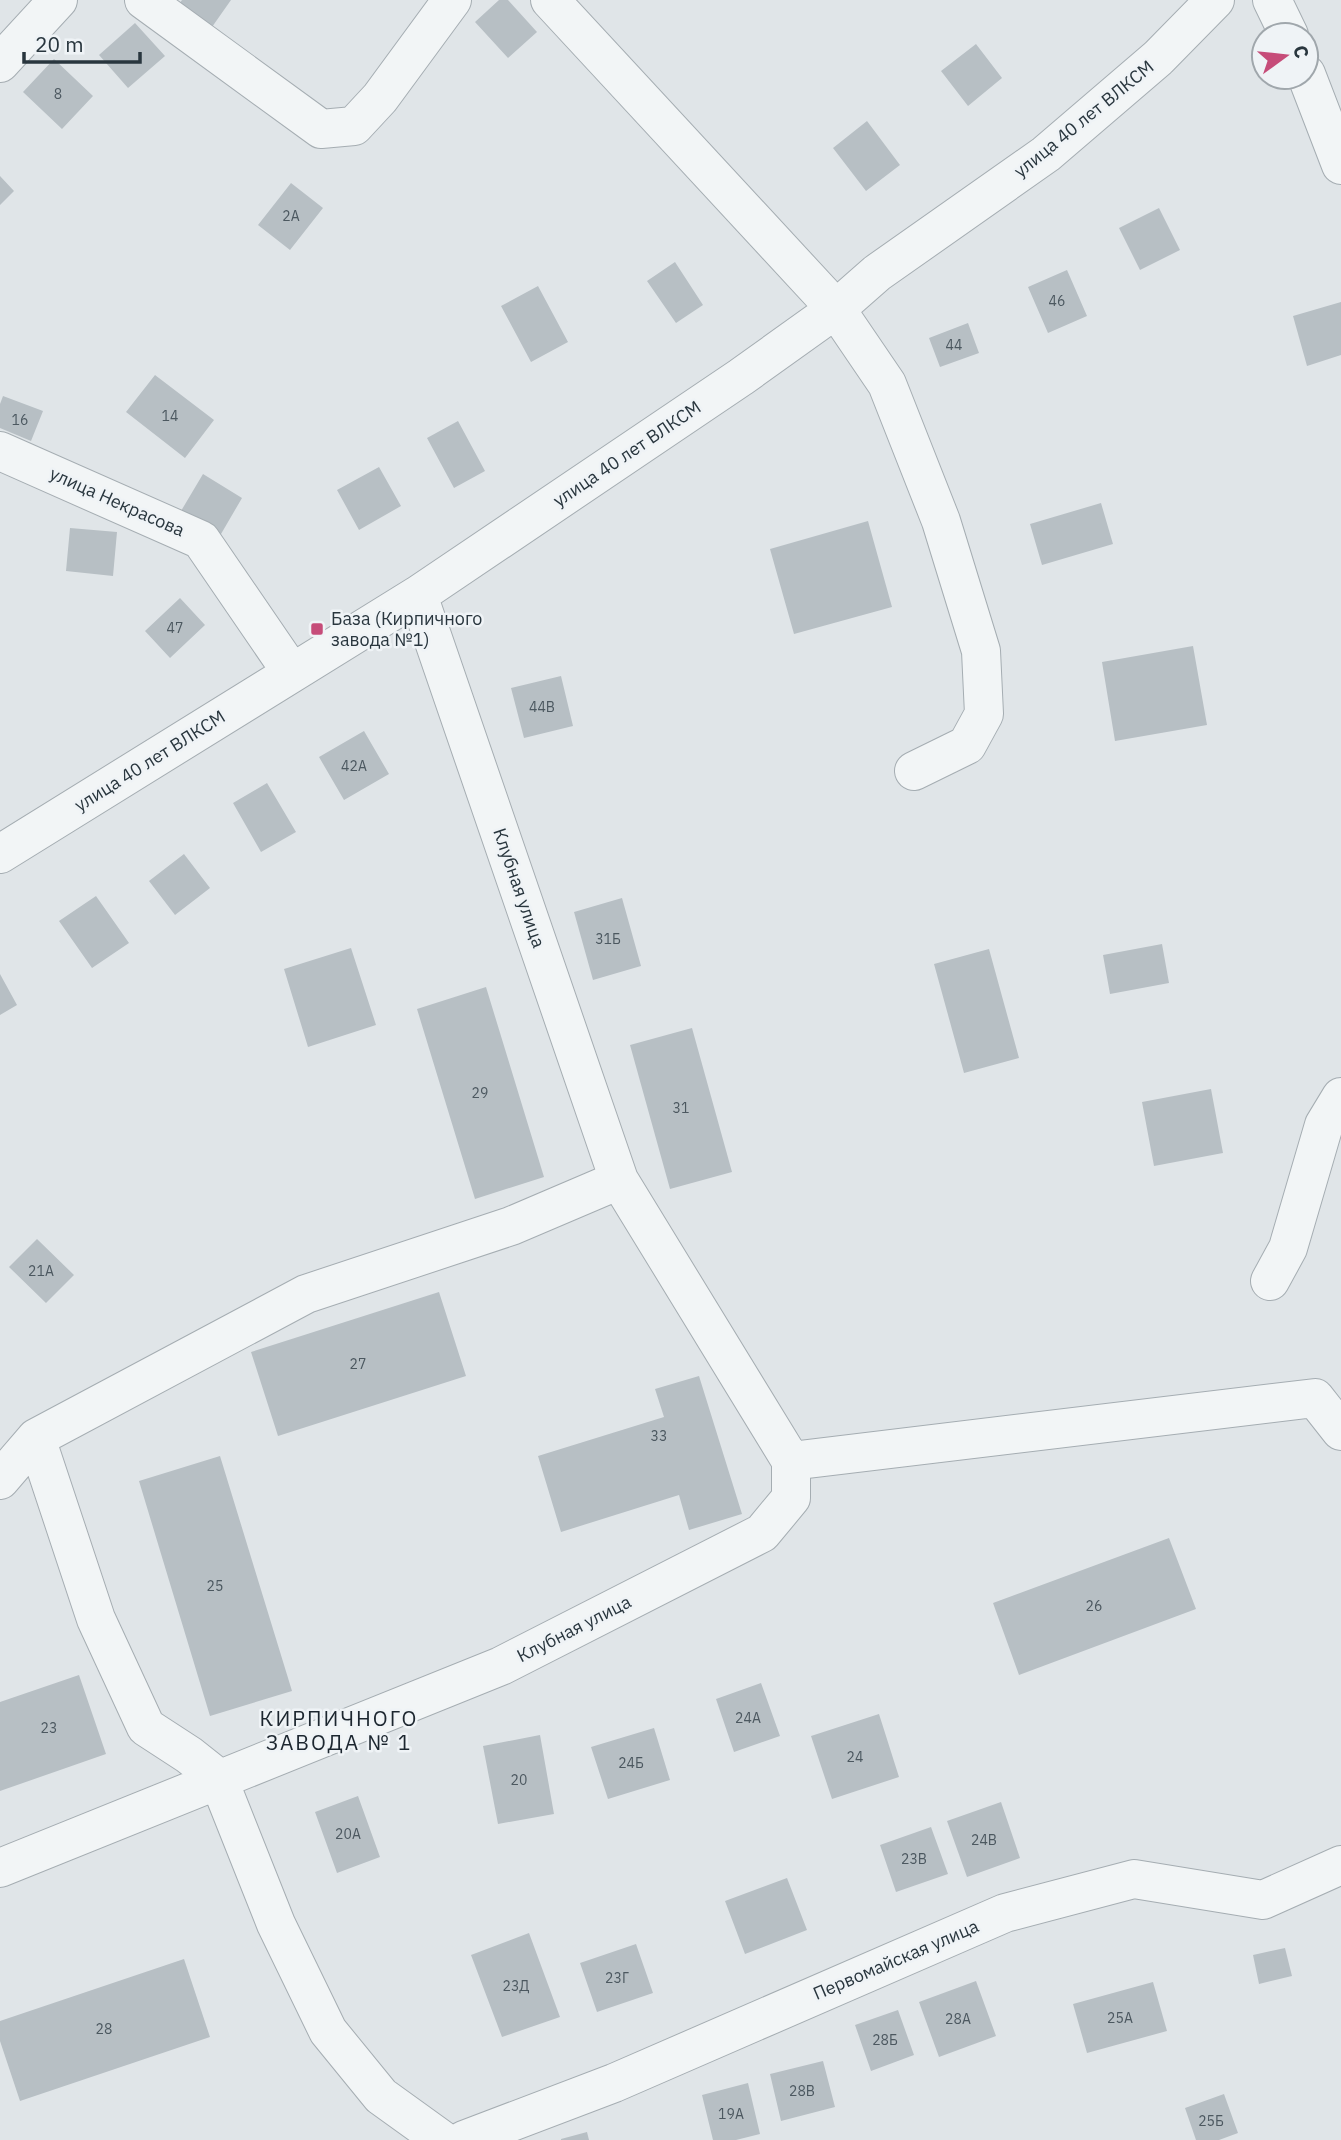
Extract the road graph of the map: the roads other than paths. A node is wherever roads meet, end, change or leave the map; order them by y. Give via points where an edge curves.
1 (58, 0) edge
2 (144, 0) edge
3 (452, 0) edge
4 (550, 0) edge
5 (1214, 0) edge
6 (1272, 0) edge
7 (1282, 21) edge
8 (0, 63) edge
9 (1313, 91) edge
10 (1341, 165) edge
11 (836, 309) junction
12 (0, 451) edge
13 (418, 595) junction
14 (292, 673) junction
15 (914, 771) dead end
16 (0, 854) edge
17 (1341, 1097) edge
18 (619, 1180) junction
19 (1270, 1281) dead end
20 (1341, 1431) edge
21 (36, 1438) junction
22 (791, 1461) junction
23 (0, 1480) edge
24 (218, 1779) junction
25 (1341, 1865) edge
26 (0, 1868) edge
27 (442, 2140) edge
28 (464, 2140) edge

1 - 8 street
2 - 3 street via 321,129 354,126
4 - 11 street
5 - 11 street, улица 40 лет ВЛКСМ via 1158,58 1046,155 877,273
6 - 7 street
9 - 10 street
11 - 13 street, улица 40 лет ВЛКСМ
11 - 15 street via 887,384 941,521 981,651 984,714 967,745
12 - 14 street, улица Некрасова via 201,540
13 - 14 street, улица 40 лет ВЛКСМ
13 - 18 street, Клубная улица
14 - 16 street, улица 40 лет ВЛКСМ
17 - 19 street via 1324,1125 1288,1248
18 - 21 street via 511,1226 306,1294
18 - 22 street, Клубная улица
20 - 22 street via 1315,1398
21 - 23 street
21 - 24 street via 96,1619 146,1727
22 - 24 street, Клубная улица via 791,1498 762,1533 501,1666
24 - 26 street, Клубная улица
24 - 27 street via 276,1924 328,2031 381,2096
25 - 28 street, Первомайская улица via 1262,1900 1134,1879 1004,1913 614,2083

